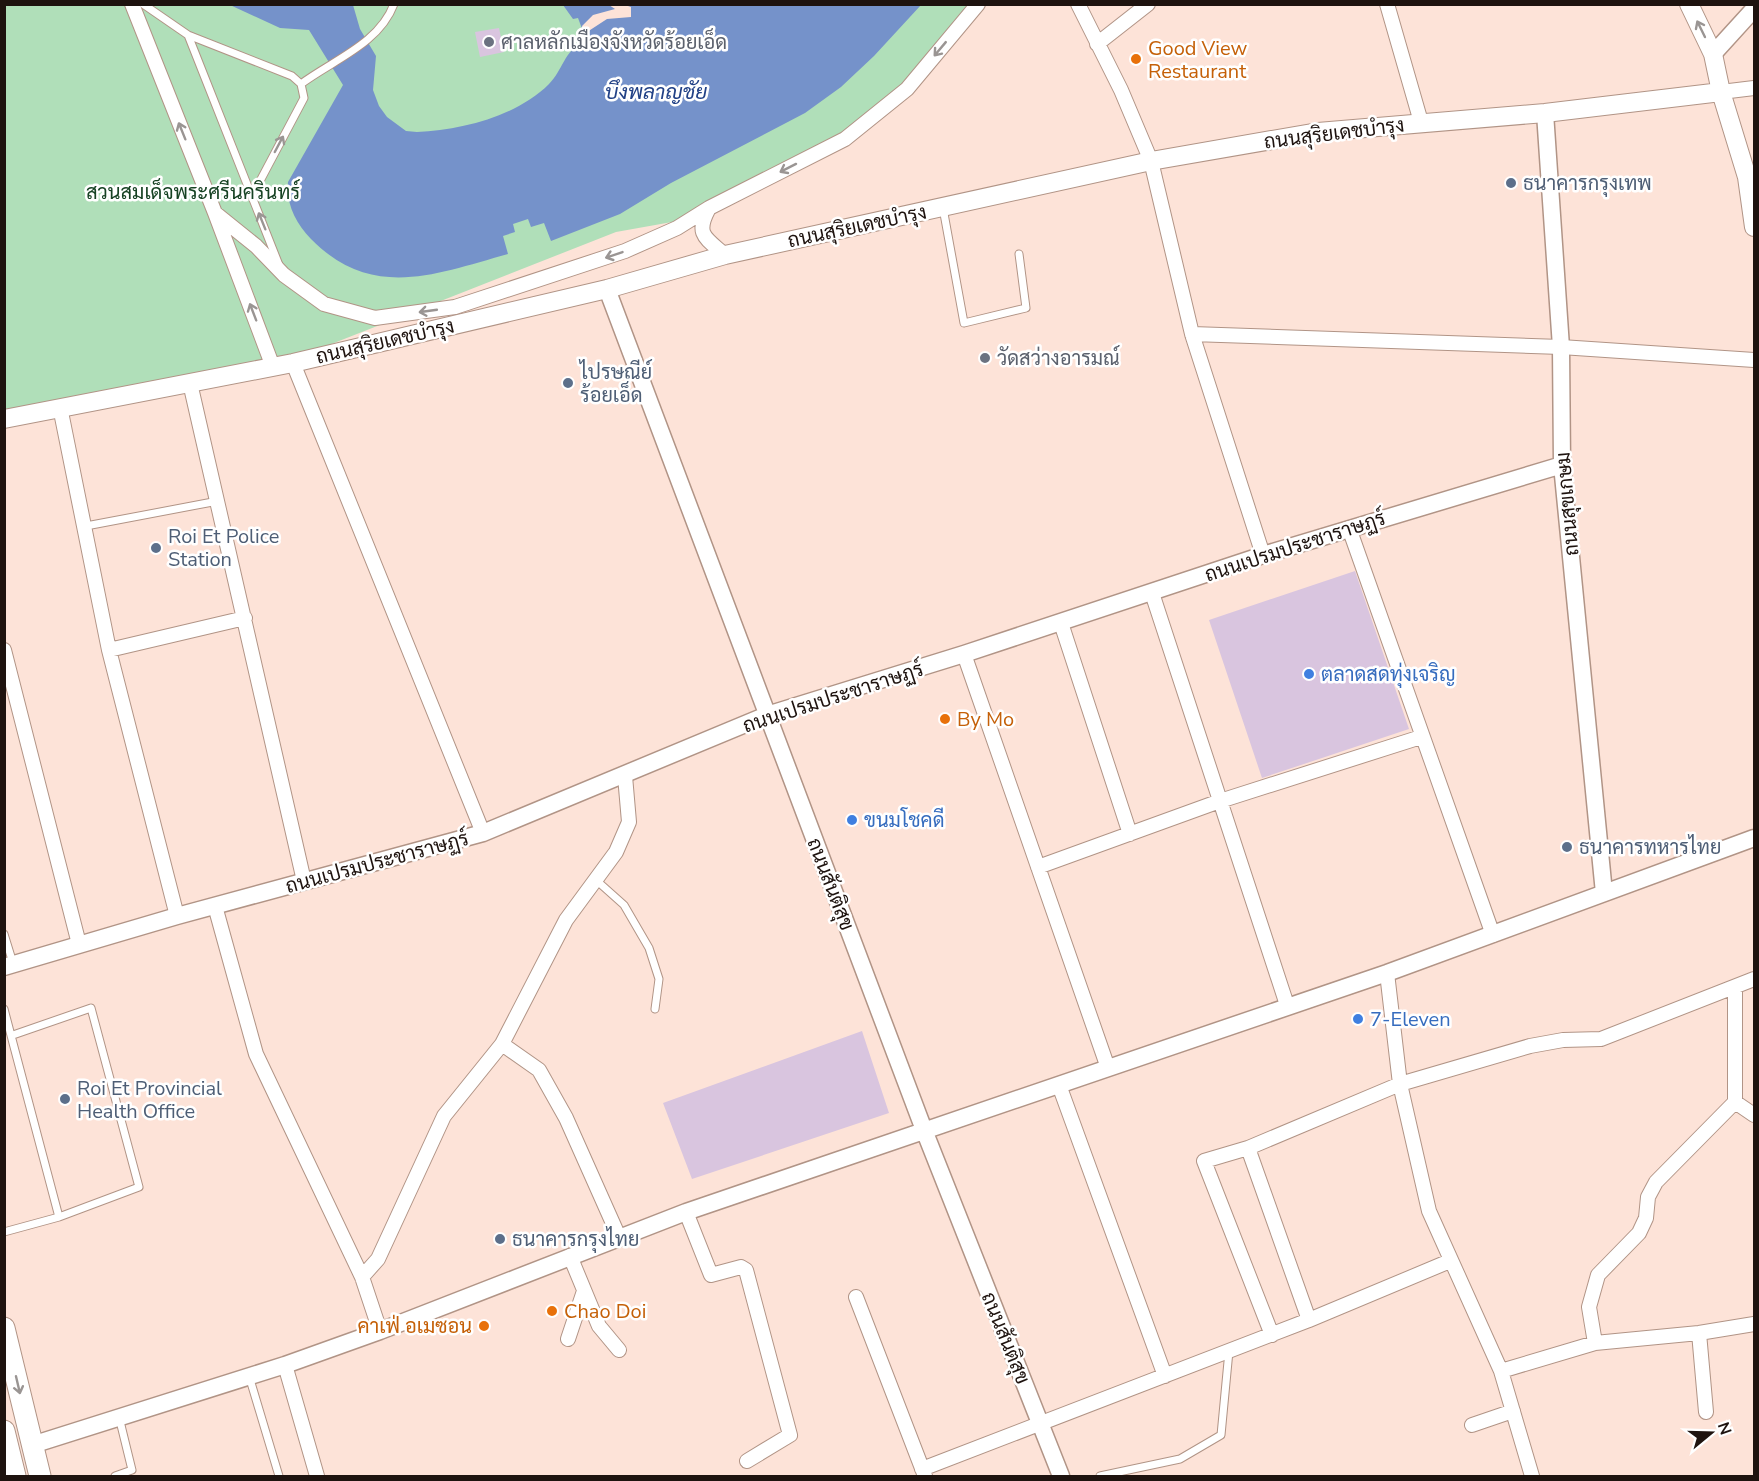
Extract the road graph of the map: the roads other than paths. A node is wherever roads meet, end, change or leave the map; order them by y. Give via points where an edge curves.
1 (132, 4) edge
2 (143, 4) edge
3 (394, 4) edge
4 (978, 4) edge
5 (1078, 4) edge
6 (1148, 4) edge
7 (1387, 4) edge
8 (1689, 4) edge
9 (1755, 9) edge
10 (188, 35) junction
11 (1097, 44) junction
12 (1713, 54) junction
13 (301, 84) junction
14 (1755, 88) edge
15 (1720, 92) junction
16 (1545, 113) junction
17 (1421, 122) junction
18 (1151, 161) junction
19 (252, 196) junction
20 (943, 207) junction
21 (710, 208) junction
22 (215, 213) junction
23 (1755, 227) edge
24 (725, 255) junction
25 (1020, 255) dead end
26 (284, 275) junction
27 (608, 289) junction
28 (1192, 334) junction
29 (1561, 347) junction
30 (1755, 360) edge
31 (293, 363) junction
32 (273, 367) junction
33 (190, 383) junction
34 (60, 407) junction
35 (4, 419) edge
36 (1562, 465) junction
37 (218, 501) junction
38 (86, 526) junction
39 (1349, 528) junction
40 (1263, 555) junction
41 (1152, 593) junction
42 (245, 618) junction
43 (1061, 623) junction
44 (4, 650) edge
45 (109, 651) junction
46 (964, 654) junction
47 (767, 715) junction
48 (1421, 737) junction
49 (625, 776) junction
50 (1220, 801) junction
51 (483, 833) junction
52 (1130, 834) junction
53 (1755, 838) edge
54 (1038, 867) junction
55 (596, 880) junction
56 (304, 881) junction
57 (1604, 893) junction
58 (215, 906) junction
59 (177, 916) junction
60 (4, 934) edge
61 (1493, 935) junction
62 (79, 944) junction
63 (9, 965) edge
64 (1387, 973) junction
65 (1755, 980) edge
66 (1735, 989) junction
67 (1287, 1005) junction
68 (4, 1009) edge
69 (655, 1009) dead end
70 (13, 1035) junction
71 (502, 1044) junction
72 (1108, 1068) junction
73 (1400, 1084) junction
74 (1059, 1085) junction
75 (1735, 1102) junction
76 (1755, 1115) edge
77 (924, 1130) junction
78 (1248, 1148) junction
79 (686, 1212) junction
80 (58, 1217) junction
81 (4, 1232) edge
82 (619, 1237) junction
83 (570, 1256) junction
84 (1450, 1261) junction
85 (362, 1277) junction
86 (584, 1291) junction
87 (856, 1297) dead end
88 (1309, 1320) junction
89 (1755, 1324) edge
90 (4, 1328) edge
91 (380, 1331) junction
92 (1699, 1333) junction
93 (1272, 1335) junction
94 (568, 1339) dead end
95 (1594, 1343) junction
96 (619, 1350) dead end
97 (1229, 1351) junction
98 (285, 1365) junction
99 (1501, 1371) junction
100 (249, 1376) junction
101 (1165, 1376) junction
102 (1514, 1411) junction
103 (1706, 1412) dead end
104 (119, 1417) junction
105 (1040, 1424) junction
106 (1472, 1425) dead end
107 (7, 1441) edge
108 (32, 1445) junction
109 (747, 1461) dead end
110 (924, 1473) edge
111 (15, 1476) edge
112 (39, 1476) edge
113 (116, 1476) edge
114 (279, 1476) edge
115 (317, 1476) edge
116 (1061, 1476) edge
117 (1100, 1476) edge
118 (1532, 1476) edge

22 -> 1 street
2 - 10 lane
3 - 13 lane via 373,38
4 -> 21 street via 907,89 845,139
5 - 11 street
6 - 11 street
7 - 17 street
12 -> 8 main road
9 - 12 street
10 - 13 lane via 292,76
10 - 19 lane
11 - 18 street
12 - 15 main road
19 -> 13 lane via 304,98
14 - 15 street
15 - 16 main road, ถนนสุริยเดชบำรุง
15 - 23 main road via 1747,177
16 - 17 main road, ถนนสุริยเดชบำรุง
16 - 29 street, ถนนสุขเกษม
17 - 18 main road, ถนนสุริยเดชบำรุง via 1318,132
18 - 20 main road, ถนนสุริยเดชบำรุง
18 - 28 street
26 -> 19 lane
20 - 24 main road, ถนนสุริยเดชบำรุง
20 - 25 lane via 964,323 1026,308
21 - 24 street via 701,225 703,234
21 -> 26 street via 625,251 455,307 375,318 324,304
22 - 26 street
32 -> 22 street
24 - 27 main road, ถนนสุริยเดชบำรุง
27 - 31 main road, ถนนสุริยเดชบำรุง
27 - 47 street, ถนนสันติสุข
28 - 29 street
28 - 40 street
29 - 30 street
29 - 36 street, ถนนสุขเกษม
31 - 32 main road, ถนนสุริยเดชบำรุง
31 - 51 street
32 - 33 main road, ถนนสุริยเดชบำรุง
33 - 34 main road, ถนนสุริยเดชบำรุง
33 - 37 street
34 - 35 main road, ถนนสุริยเดชบำรุง
34 - 38 street
36 - 39 street, ถนนเปรมประชาราษฏร์
36 - 57 street, ถนนสุขเกษม
37 - 38 lane
37 - 42 street
38 - 45 street
39 - 40 street, ถนนเปรมประชาราษฏร์
39 - 48 street
40 - 41 street, ถนนเปรมประชาราษฏร์
41 - 43 street, ถนนเปรมประชาราษฏร์
41 - 50 street
42 - 45 street
42 - 56 street
43 - 46 street, ถนนเปรมประชาราษฏร์
43 - 52 street
44 - 62 street
45 - 59 street
46 - 47 street, ถนนเปรมประชาราษฏร์
46 - 54 street
47 - 49 street, ถนนเปรมประชาราษฏร์
47 - 77 street, ถนนสันติสุข
48 - 50 street
48 - 61 street
49 - 51 street, ถนนเปรมประชาราษฏร์
49 - 55 street via 629,822 616,852
50 - 52 street
50 - 67 street
51 - 56 street, ถนนเปรมประชาราษฏร์
52 - 54 street
53 - 57 street
54 - 72 street
55 - 69 lane via 624,905 649,948 658,979
55 - 71 street via 566,920
56 - 58 street, ถนนเปรมประชาราษฏร์
57 - 61 street
58 - 59 street, ถนนเปรมประชาราษฏร์
58 - 85 street via 256,1054
59 - 62 street, ถนนเปรมประชาราษฏร์
60 - 63 lane
61 - 64 street
62 - 63 street, ถนนเปรมประชาราษฏร์
64 - 67 street
64 - 73 street
65 - 66 street
66 - 73 street via 1601,1039 1530,1046
66 - 75 street
67 - 72 street
68 - 70 lane
70 - 80 lane
70 - 80 lane via 92,1008 139,1187
71 - 82 street via 539,1070 566,1118
71 - 85 street via 444,1116 378,1259
72 - 74 street
73 - 78 street
73 - 84 street via 1429,1211
74 - 77 street
74 - 101 street
75 - 76 street
75 - 95 street via 1656,1182 1639,1233 1598,1275 1589,1307
77 - 79 street
77 - 105 street, ถนนสันติสุข
78 - 88 street
78 - 93 street via 1204,1161
79 - 82 street
79 - 109 street via 711,1275 741,1267 746,1270 790,1435
80 - 81 lane
82 - 83 street
83 - 86 street
83 - 91 street
84 - 88 street
84 - 99 street
85 - 91 street
86 - 94 street
86 - 96 street via 599,1326
87 - 110 street
88 - 93 street
89 - 92 street
90 -> 108 main road
91 - 98 street
92 - 95 street
92 - 103 street
93 - 97 street
95 - 99 street
97 - 101 street
97 - 117 lane via 1221,1435 1180,1459
98 - 100 street
98 - 115 street
99 - 102 street
100 - 104 street
100 - 114 lane
101 - 105 street
102 - 106 street
102 - 118 street
104 - 108 street
104 - 113 lane via 132,1470
105 - 110 street
105 - 116 street, ถนนสันติสุข
107 - 108 main road
107 - 111 main road
108 - 112 main road

